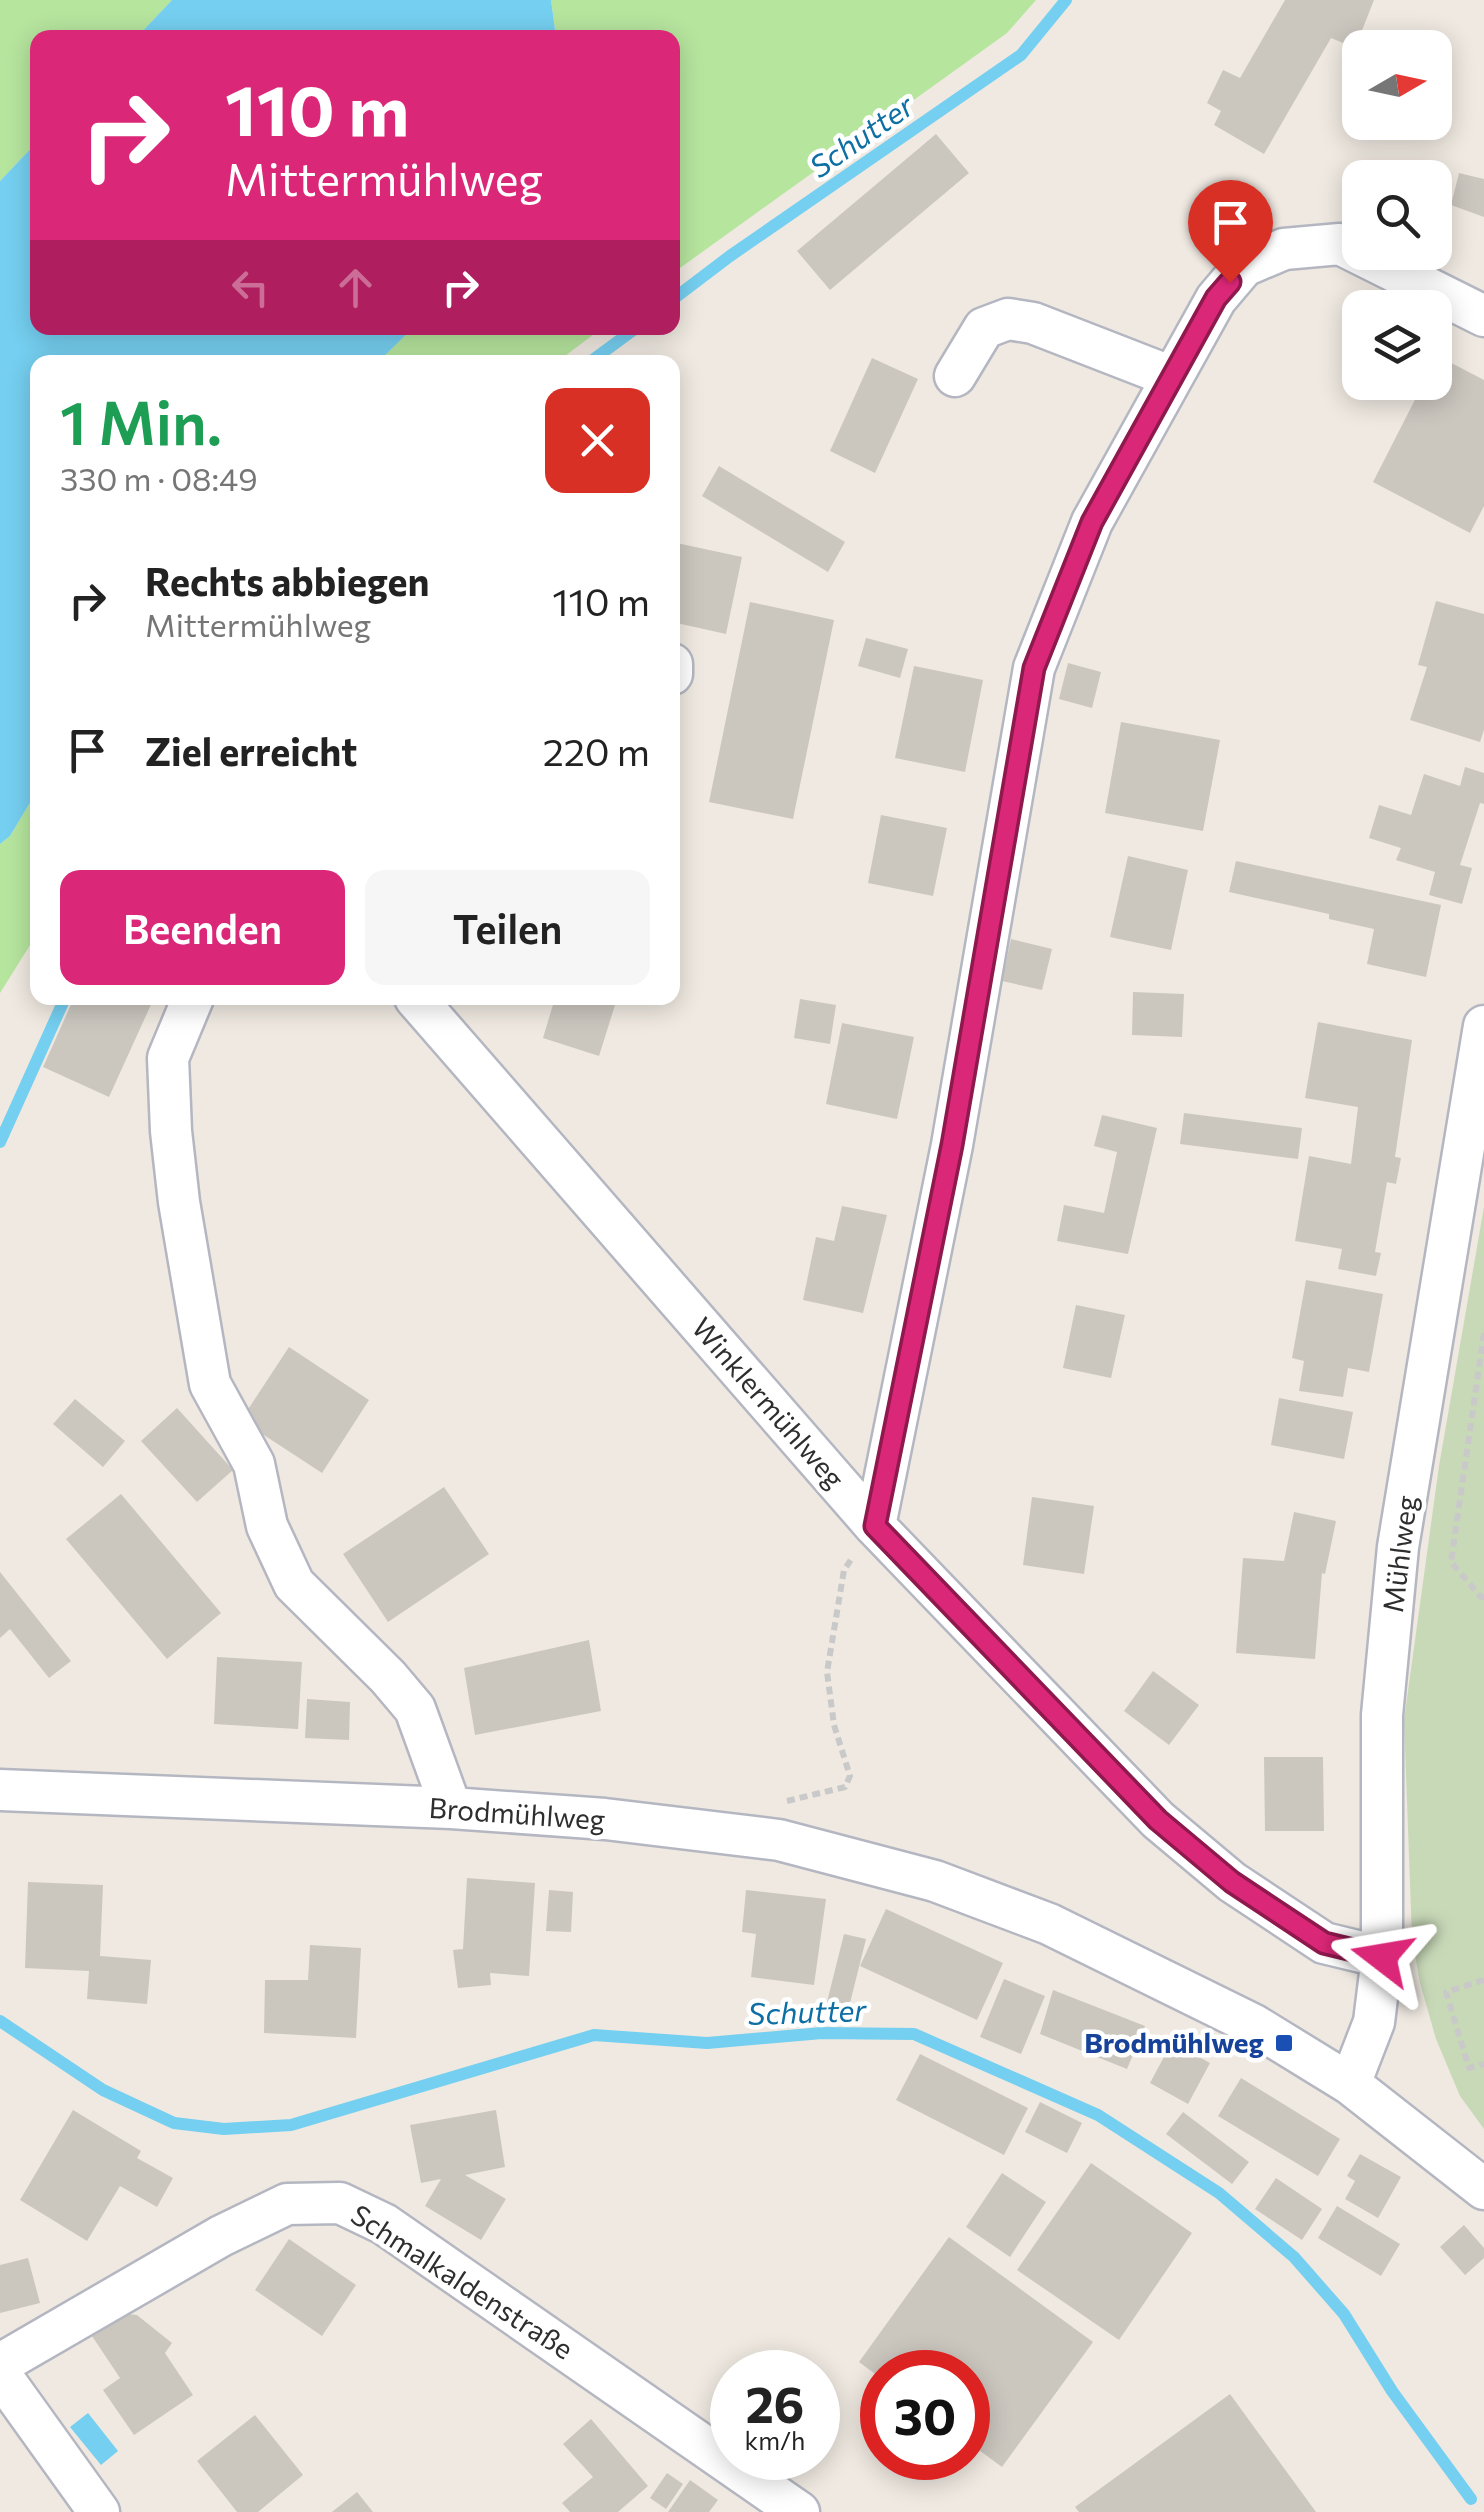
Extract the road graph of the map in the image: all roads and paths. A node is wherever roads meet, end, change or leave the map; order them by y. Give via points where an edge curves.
1 (1484, 316) edge
2 (955, 376) dead end
3 (1172, 377) junction
4 (190, 1005) edge
5 (422, 1005) edge
6 (1484, 1026) edge
7 (1484, 1333) edge
8 (1481, 1363) edge
9 (875, 1526) junction
10 (1484, 1597) edge
11 (0, 1790) edge
12 (780, 1802) dead end
13 (451, 1808) junction
14 (1382, 1957) junction
15 (1484, 1980) edge
16 (1484, 2064) edge
17 (1350, 2084) junction
18 (1484, 2189) edge
19 (0, 2364) edge
20 (0, 2374) edge
21 (99, 2512) edge
22 (798, 2512) edge

1 - 3 street via 1340,244 1284,249 1244,266 1216,298
2 - 3 street via 984,328 1008,320 1033,322
3 - 9 street via 1092,522 1034,668 952,1145
4 - 13 street via 168,1058 171,1130 210,1384 254,1464 267,1526 294,1584 414,1708
5 - 9 street, Winklermühlweg
6 - 14 street, Mühlweg via 1398,1548 1382,1715
7 - 8 path
8 - 10 path via 1450,1562
9 - 12 path via 844,1570 827,1672 850,1776 845,1787
9 - 14 street, Winklermühlweg via 1158,1820 1232,1882 1324,1943
11 - 13 street, Brodmühlweg
13 - 17 street, Brodmühlweg via 778,1840 935,1881 1050,1924 1254,2024
14 - 17 street, Mühlweg via 1374,2022
15 - 16 path via 1446,1992 1469,2068
17 - 18 street, Brodmühlweg
19 - 22 street, Schmalkaldenstraße via 286,2204 340,2202 384,2224
20 - 21 street

